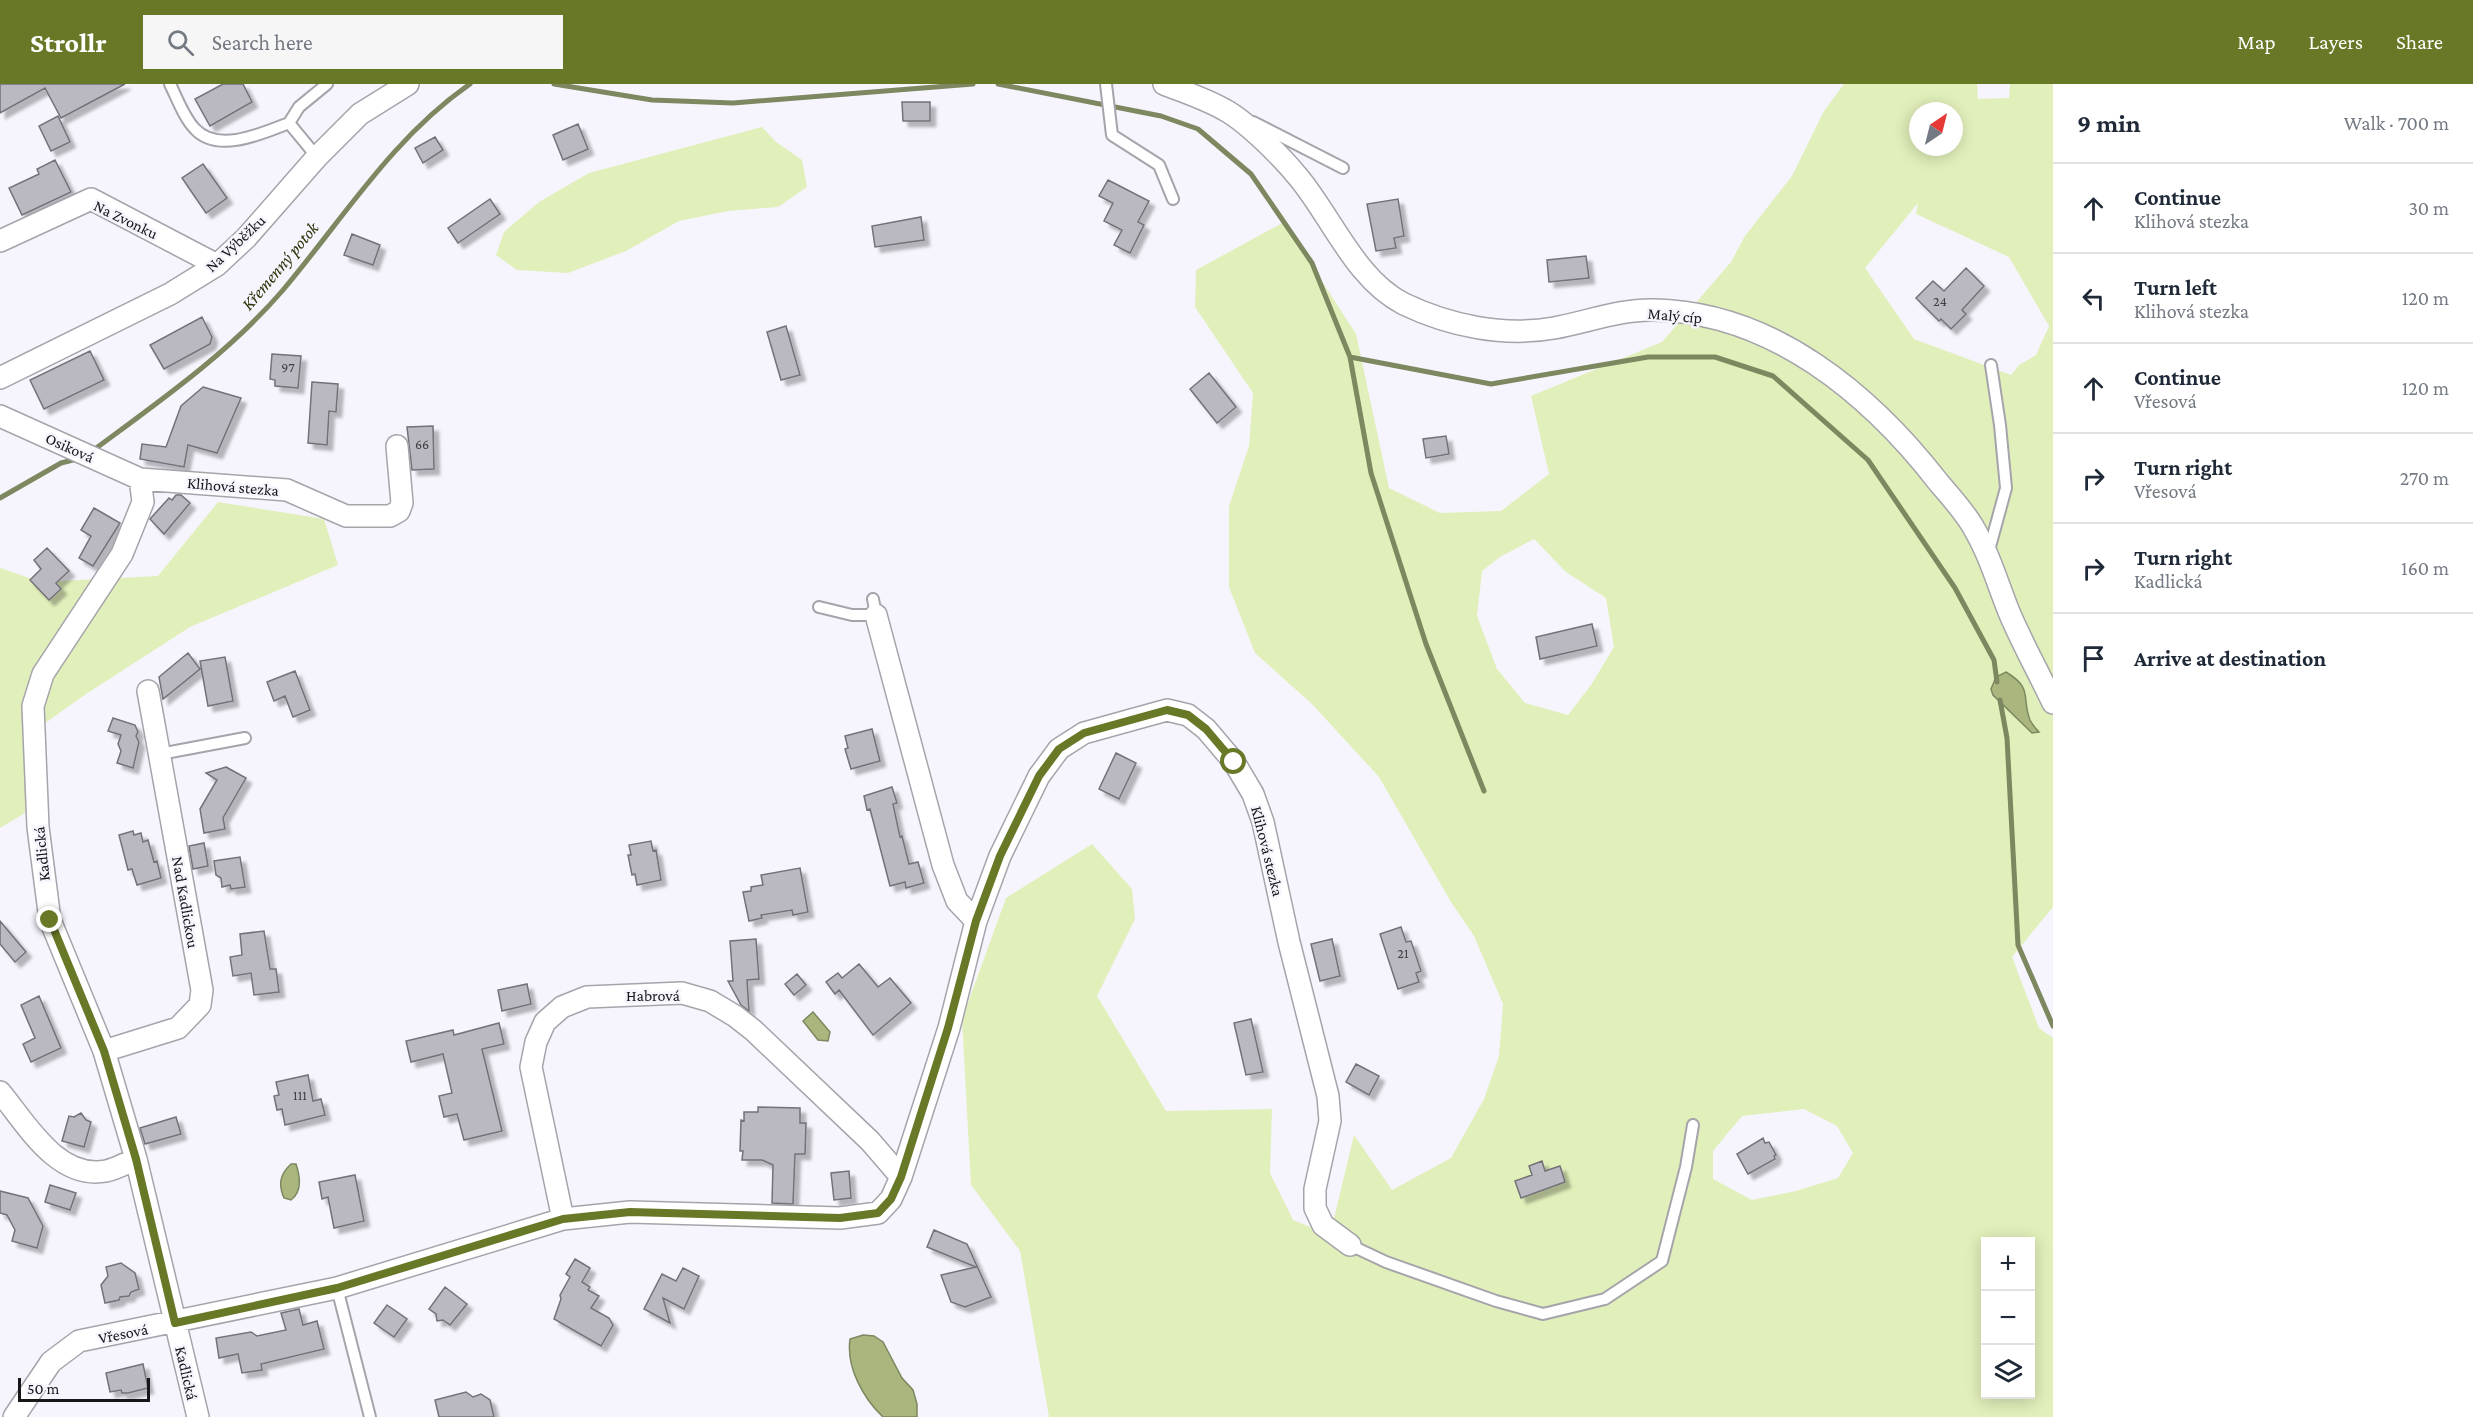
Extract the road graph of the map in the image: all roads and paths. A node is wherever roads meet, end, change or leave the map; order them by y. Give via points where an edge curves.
1 (170, 84) edge
2 (327, 84) edge
3 (408, 84) edge
4 (1106, 84) edge
5 (1164, 84) edge
6 (1222, 108) junction
7 (288, 123) junction
8 (317, 157) junction
9 (1343, 168) dead end
10 (1173, 199) dead end
11 (0, 241) edge
12 (217, 265) junction
13 (1991, 365) dead end
14 (0, 378) edge
15 (0, 416) edge
16 (397, 446) dead end
17 (140, 479) junction
18 (1988, 554) junction
19 (819, 607) dead end
20 (875, 607) joint
21 (148, 691) dead end
22 (2053, 703) edge
23 (245, 738) dead end
24 (160, 754) junction
25 (976, 921) junction
26 (104, 1051) junction
27 (0, 1092) edge
28 (1694, 1125) dead end
29 (136, 1159) junction
30 (901, 1177) junction
31 (563, 1219) junction
32 (1350, 1245) joint
33 (337, 1288) junction
34 (175, 1323) junction
35 (190, 1388) junction
36 (14, 1417) edge
37 (187, 1417) edge
38 (198, 1417) edge
39 (370, 1417) edge

1 - 7 lane via 194,128 204,137 224,141
2 - 7 lane via 298,106
3 - 8 street, Na Výběžku via 360,114
4 - 10 lane via 1112,135 1159,165
5 - 6 street, Malý cíp
6 - 9 lane
6 - 18 street, Malý cíp via 1246,125 1298,176 1368,277 1405,304 1449,320 1512,332 1653,310 1692,314 1752,330 1807,358 1856,395 1924,463 1971,522
7 - 8 lane
8 - 12 street, Na Výběžku
11 - 12 street, Na Zvonku via 91,199
12 - 14 street, Na Výběžku via 170,294
13 - 18 lane via 2006,488
15 - 17 street, Osiková
16 - 17 street, Klihová stezka via 402,503 399,511 390,516 346,516 287,490
17 - 26 street, Kadlická via 143,502 122,554 43,674 33,706 38,828 50,920
18 - 22 street, Malý cíp via 2009,612
19 - 20 lane via 852,615
20 - 25 street via 943,865 957,901
21 - 24 street, Nad Kadlickou
23 - 24 lane
24 - 26 street, Nad Kadlickou via 202,990 200,1005 178,1028
25 - 30 street, Vřesová via 945,1039
25 - 32 street, Klihová stezka via 1004,846 1039,776 1059,749 1084,733 1167,710 1188,715 1206,729 1239,770 1263,822 1328,1096 1330,1121 1315,1189 1315,1208 1323,1225
26 - 29 street, Kadlická
27 - 29 street via 45,1147 64,1163 85,1171 106,1171
28 - 32 lane via 1662,1261 1605,1299 1543,1314 1408,1270
29 - 34 street, Kadlická
30 - 31 street, Vřesová via 891,1199 878,1213 840,1218 630,1212
30 - 31 street, Habrová via 870,1141 753,1030 710,1001 682,993 587,997 562,1007 545,1022 531,1067
31 - 33 street, Vřesová
33 - 34 street, Vřesová
33 - 39 lane
34 - 35 street, Kadlická
34 - 36 street, Vřesová via 79,1341 51,1362
35 - 37 street
35 - 38 street, Kadlická

